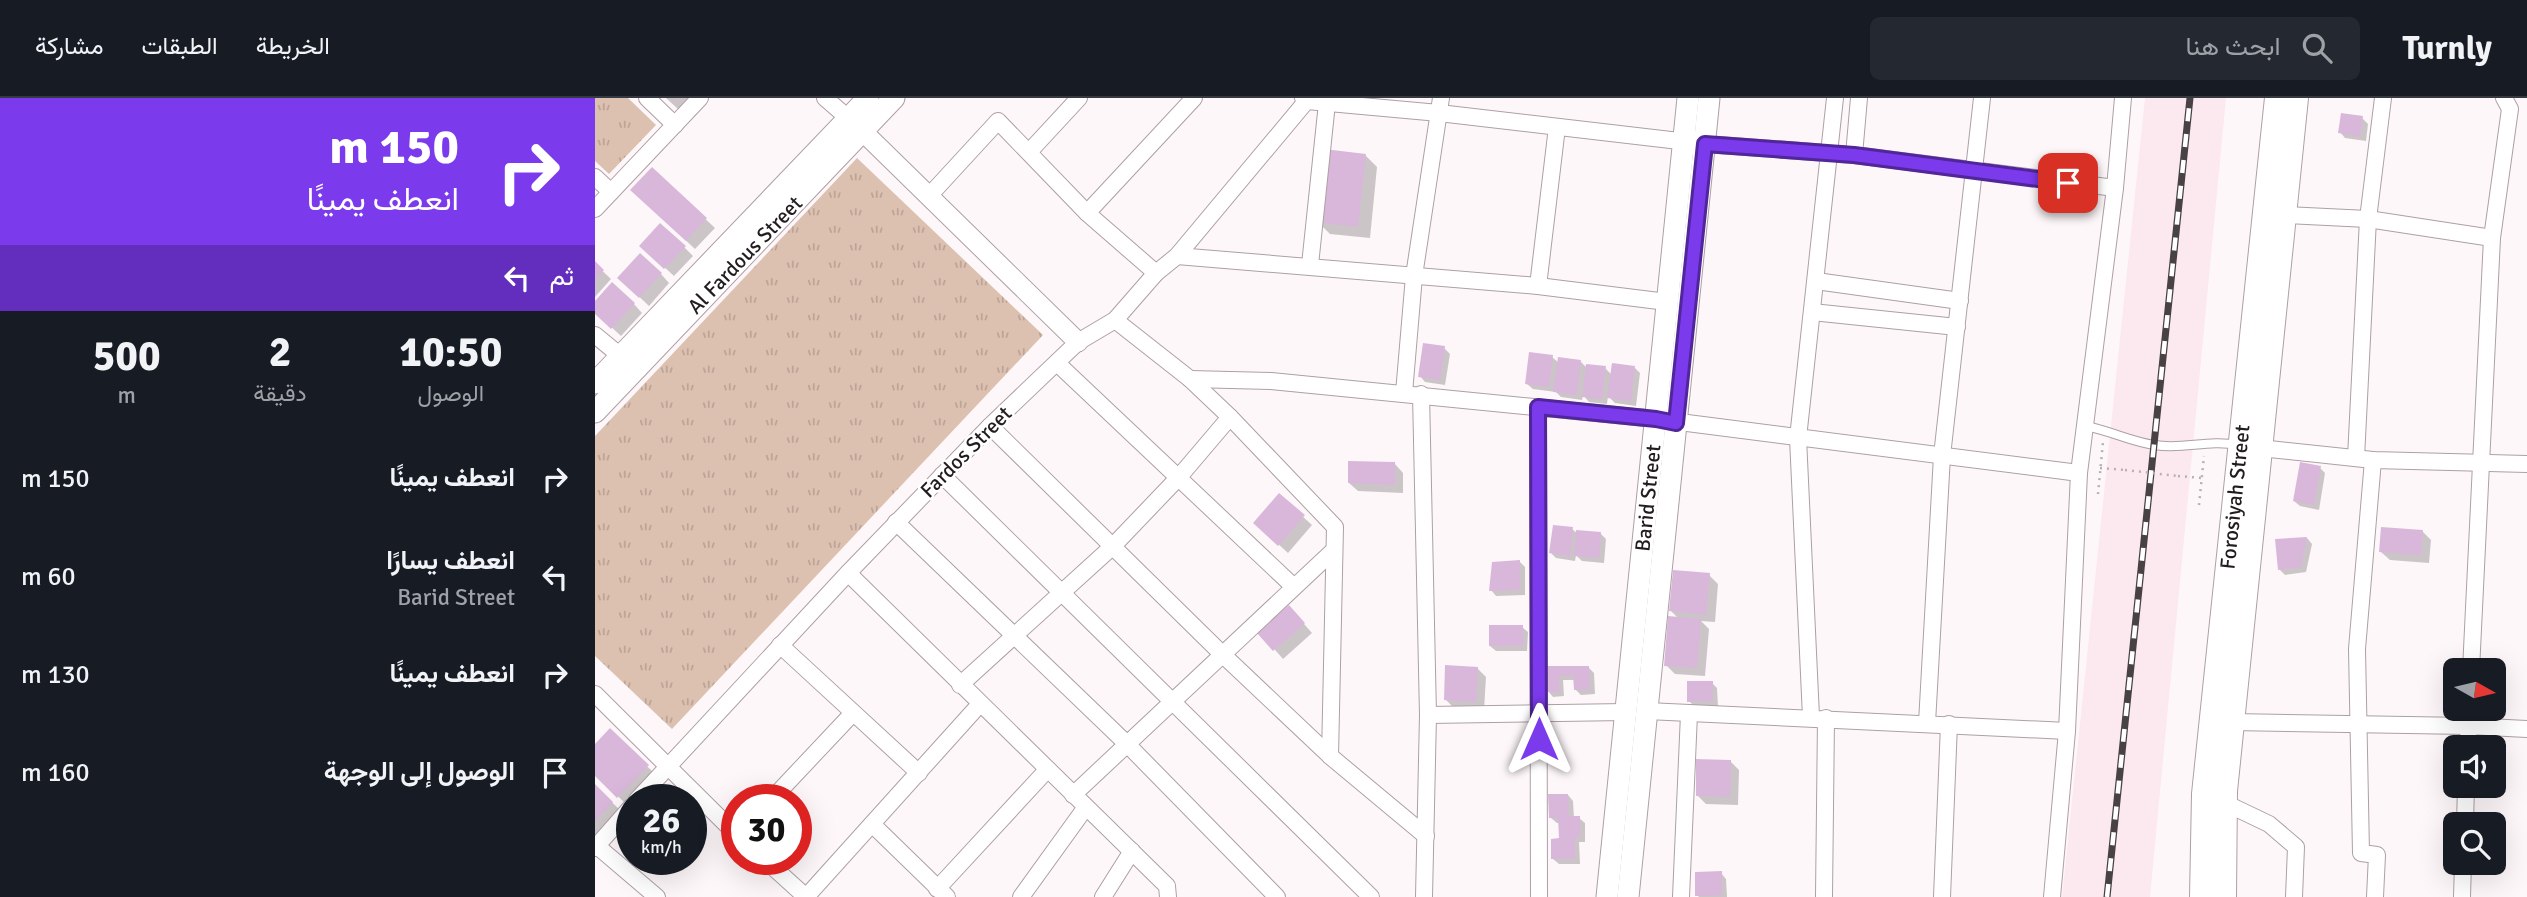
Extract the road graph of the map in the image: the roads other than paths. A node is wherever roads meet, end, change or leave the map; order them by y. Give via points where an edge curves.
1 (647, 98) edge
2 (700, 98) edge
3 (825, 98) edge
4 (868, 98) edge
5 (894, 98) edge
6 (1079, 98) edge
7 (1194, 98) edge
8 (1688, 98) edge
9 (1709, 98) edge
10 (1835, 98) edge
11 (1859, 98) edge
12 (1982, 98) edge
13 (2123, 98) edge
14 (2277, 98) edge
15 (2296, 98) edge
16 (2383, 98) edge
17 (2504, 98) edge
18 (1315, 100) edge
19 (1440, 106) edge
20 (674, 125) junction
21 (856, 125) junction
22 (1557, 127) junction
23 (1694, 143) junction
24 (1029, 152) junction
25 (1829, 154) junction
26 (1854, 155) junction
27 (1974, 172) junction
28 (595, 177) edge
29 (2115, 188) junction
30 (611, 192) junction
31 (929, 196) junction
32 (595, 209) edge
33 (1087, 213) junction
34 (2284, 215) junction
35 (2368, 219) junction
36 (2492, 238) junction
37 (1177, 256) junction
38 (1310, 265) junction
39 (1156, 273) junction
40 (1414, 276) junction
41 (1816, 281) junction
42 (1538, 286) junction
43 (1960, 300) junction
44 (1667, 302) junction
45 (1812, 312) junction
46 (1115, 320) junction
47 (1957, 327) junction
48 (595, 335) edge
49 (1078, 342) junction
50 (629, 363) junction
51 (1058, 364) junction
52 (1190, 379) junction
53 (595, 383) edge
54 (1404, 393) junction
55 (1421, 394) junction
56 (1538, 407) junction
57 (595, 412) edge
58 (1230, 417) junction
59 (1666, 421) junction
60 (991, 426) junction
61 (2085, 426) junction
62 (1798, 438) junction
63 (2250, 447) junction
64 (1942, 456) junction
65 (2356, 458) junction
66 (2373, 460) junction
67 (2480, 464) junction
68 (2527, 464) edge
69 (2079, 473) junction
70 (942, 475) junction
71 (1179, 477) junction
72 (897, 522) junction
73 (1112, 546) junction
74 (1334, 550) junction
75 (848, 573) junction
76 (1293, 586) junction
77 (1063, 593) junction
78 (1014, 635) junction
79 (780, 645) junction
80 (1221, 653) junction
81 (2472, 658) edge
82 (960, 685) junction
83 (595, 694) edge
84 (1173, 700) junction
85 (980, 704) junction
86 (1636, 711) junction
87 (853, 713) junction
88 (1539, 713) junction
89 (1689, 714) junction
90 (1427, 715) junction
91 (1819, 718) junction
92 (2468, 721) edge
93 (2232, 722) junction
94 (1927, 723) junction
95 (1949, 724) junction
96 (2358, 724) junction
97 (2468, 726) junction
98 (2527, 729) edge
99 (2067, 731) junction
100 (2468, 735) edge
101 (1127, 744) junction
102 (1330, 756) junction
103 (667, 766) junction
104 (1047, 770) junction
105 (919, 773) junction
106 (651, 784) edge
107 (786, 784) edge
108 (1073, 795) junction
109 (2225, 803) junction
110 (1086, 807) junction
111 (721, 819) edge
112 (616, 824) edge
113 (872, 824) junction
114 (1426, 836) junction
115 (596, 847) edge
116 (1132, 852) junction
117 (782, 875) edge
118 (2463, 875) edge
119 (942, 893) edge
120 (1171, 894) edge
121 (657, 897) edge
122 (806, 897) edge
123 (1021, 897) edge
124 (1103, 897) edge
125 (1277, 897) edge
126 (1371, 897) edge
127 (1424, 897) edge
128 (1539, 897) edge
129 (1607, 897) edge
130 (1628, 897) edge
131 (1681, 897) edge
132 (1825, 897) edge
133 (1942, 897) edge
134 (2052, 897) edge
135 (2202, 897) edge
136 (2224, 897) edge
137 (2294, 897) edge
138 (2375, 897) edge
139 (2462, 897) edge

1 - 20 street
2 - 20 street
3 - 21 street
4 - 21 main road, Al Fardous Street
5 - 21 main road, Al Fardous Street
6 - 24 street
7 - 33 street
8 - 23 main road, Barid Street
9 - 23 main road, Barid Street
10 - 25 street
11 - 26 street
12 - 27 street
13 - 29 street
14 - 63 main road, Forosiyah Street
15 - 34 main road, Forosiyah Street
16 - 35 street
17 - 36 street via 2510,109
18 - 19 street
18 - 37 street, Fardos Street
18 - 38 street
19 - 22 street
19 - 40 street
20 - 30 street
21 - 31 street
21 - 50 main road, Al Fardous Street
22 - 23 street
22 - 42 street
23 - 25 street
23 - 44 main road, Barid Street
23 - 59 main road, Barid Street
24 - 31 street via 998,121
24 - 33 street
25 - 26 street
25 - 41 street
26 - 27 street
27 - 29 street
27 - 43 street
28 - 30 street
29 - 61 street
30 - 32 street
31 - 49 street
33 - 39 street
34 - 35 street
34 - 63 main road, Forosiyah Street
35 - 36 street
35 - 65 street
36 - 67 street
37 - 38 street
37 - 39 street, Fardos Street
38 - 40 street
39 - 46 street, Fardos Street
40 - 42 street
40 - 54 street
41 - 43 street
41 - 45 street
42 - 44 street
43 - 47 street
44 - 59 main road, Barid Street
45 - 47 street
45 - 62 street
46 - 49 street, Fardos Street
46 - 52 street
47 - 64 street
48 - 50 street
49 - 51 street, Fardos Street
50 - 53 main road, Al Fardous Street
50 - 57 main road, Al Fardous Street
51 - 60 street, Fardos Street
51 - 71 street
52 - 54 street
52 - 58 street
54 - 55 street
55 - 56 street
55 - 90 street
56 - 59 street
56 - 88 street
58 - 71 street
58 - 74 street via 1335,527
59 - 62 street
59 - 86 main road, Barid Street
60 - 70 street, Fardos Street
60 - 73 street
61 - 63 lane via 2153,445 2219,441
61 - 69 street
62 - 64 street
62 - 91 street
63 - 65 street
63 - 93 main road, Forosiyah Street
63 - 135 main road, Forosiyah Street via 2204,794
64 - 69 street
64 - 94 street
65 - 66 street
66 - 67 street
66 - 96 street via 2357,649
67 - 68 street
67 - 81 street
69 - 99 street
70 - 72 street, Fardos Street
70 - 77 street
71 - 73 street
71 - 76 street
72 - 75 street, Fardos Street
72 - 78 street
73 - 77 street
73 - 80 street
74 - 76 street
74 - 102 street
75 - 79 street, Fardos Street
75 - 82 street
76 - 80 street
77 - 78 street
77 - 84 street
78 - 82 street
78 - 101 street
79 - 87 street
79 - 103 street, Fardos Street
80 - 84 street
80 - 102 street
82 - 85 street
83 - 103 street
84 - 101 street
84 - 126 street
85 - 104 street
85 - 105 street
86 - 88 street
86 - 89 street
86 - 129 main road, Barid Street
86 - 130 main road, Barid Street
87 - 105 street
87 - 107 street
88 - 90 street
88 - 128 street
89 - 91 street
89 - 131 street
90 - 114 street
91 - 94 street
91 - 132 street
92 - 97 street
93 - 96 street
93 - 109 main road, Forosiyah Street
94 - 95 street
95 - 99 street
95 - 133 street
96 - 97 street
96 - 138 street via 2361,853 2377,855
97 - 98 street
97 - 100 street
99 - 134 street
101 - 108 street
101 - 125 street
102 - 114 street
103 - 106 street, Fardos Street
103 - 111 street
104 - 108 street
104 - 119 street
105 - 113 street
108 - 110 street
109 - 136 main road, Forosiyah Street
109 - 137 street via 2269,824 2295,848
110 - 116 street
110 - 123 street
112 - 115 street
113 - 119 street
113 - 122 street
114 - 127 street
115 - 121 street
116 - 120 street
116 - 124 street
117 - 122 street
118 - 139 street

